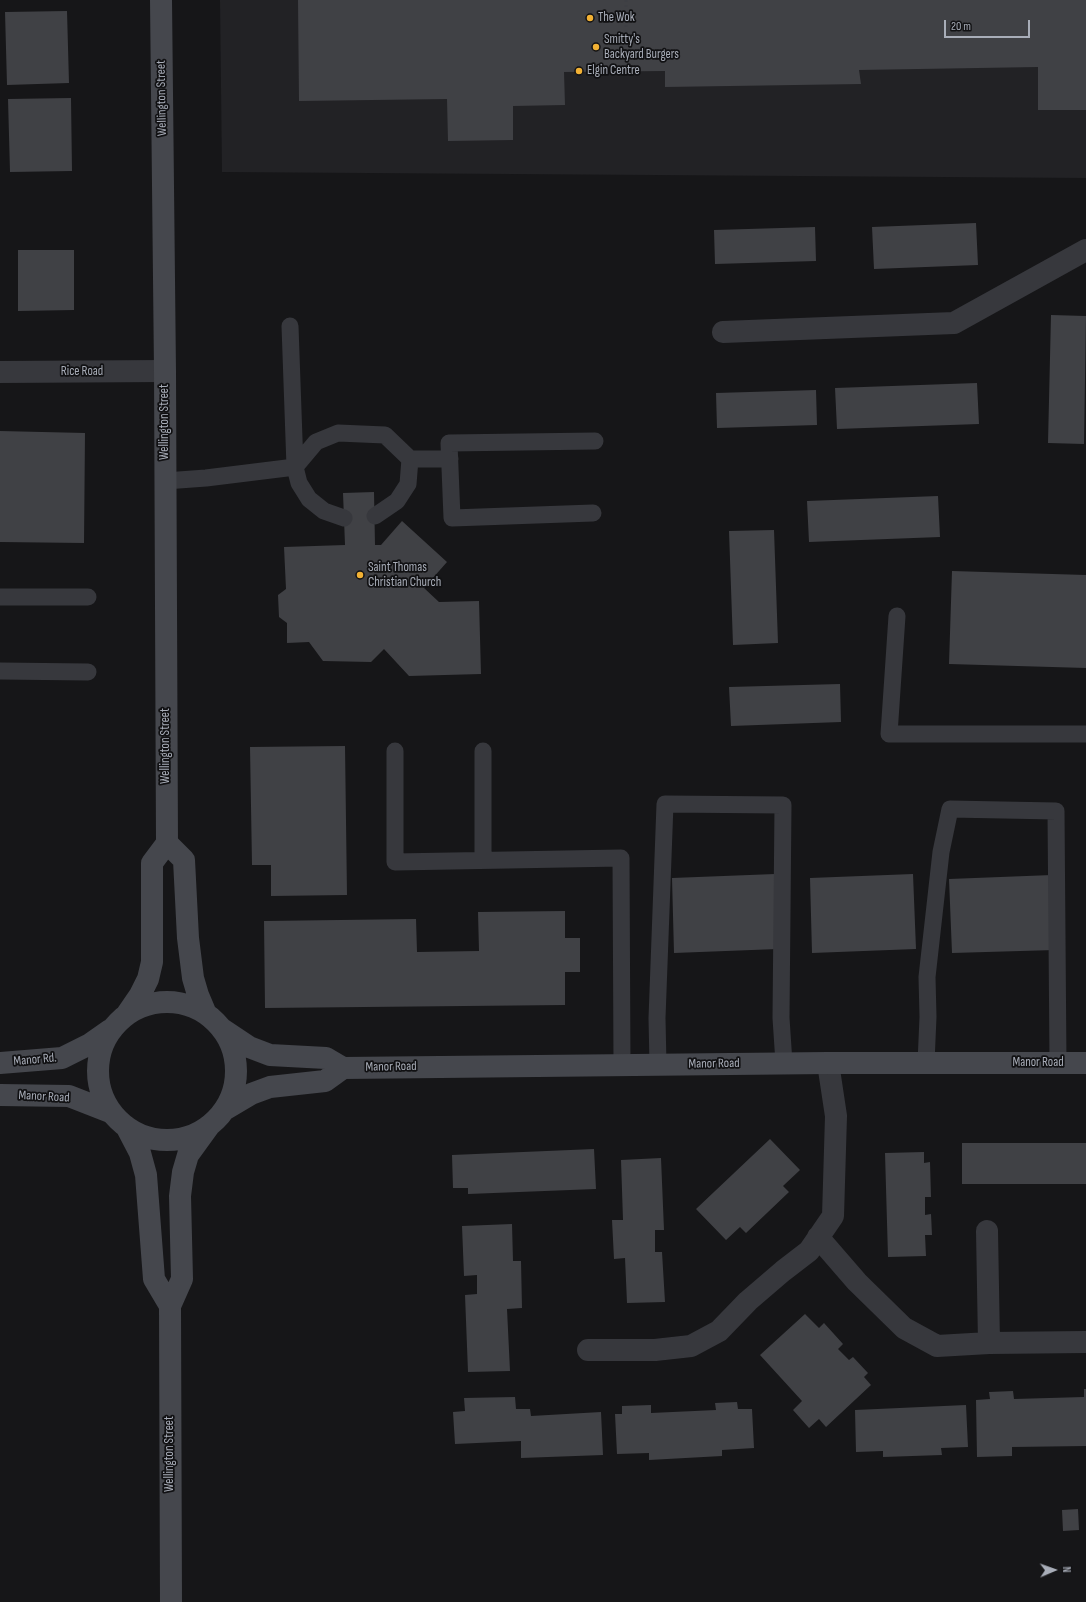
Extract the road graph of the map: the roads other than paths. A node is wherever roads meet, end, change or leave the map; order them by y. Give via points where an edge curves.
1 (161, 0) edge
2 (1086, 250) edge
3 (290, 326) dead end
4 (723, 332) dead end
5 (164, 371) junction
6 (0, 372) edge
7 (595, 442) dead end
8 (410, 459) junction
9 (450, 459) junction
10 (295, 467) junction
11 (165, 481) junction
12 (593, 513) dead end
13 (375, 516) dead end
14 (344, 518) dead end
15 (0, 597) edge
16 (88, 597) dead end
17 (897, 616) dead end
18 (0, 671) edge
19 (88, 672) dead end
20 (1086, 734) edge
21 (395, 751) dead end
22 (483, 751) dead end
23 (167, 843) junction
24 (483, 860) junction
25 (127, 1014) junction
26 (214, 1021) junction
27 (111, 1029) junction
28 (1058, 1062) junction
29 (1086, 1062) edge
30 (0, 1063) edge
31 (784, 1063) junction
32 (828, 1063) junction
33 (926, 1063) junction
34 (622, 1065) junction
35 (658, 1065) junction
36 (343, 1068) junction
37 (0, 1095) edge
38 (224, 1110) junction
39 (110, 1112) junction
40 (209, 1126) junction
41 (127, 1128) junction
42 (987, 1232) dead end
43 (818, 1237) junction
44 (170, 1306) junction
45 (1086, 1342) edge
46 (989, 1343) junction
47 (588, 1350) dead end
48 (171, 1602) edge

1 - 5 street, Wellington Street
2 - 4 street via 954,323
3 - 10 lane
5 - 6 street, Rice Road
5 - 11 street, Wellington Street
7 - 9 lane via 449,443
8 - 9 lane
8 - 10 lane via 385,435 338,433 316,442
8 - 13 lane via 408,484 397,501
9 - 12 lane via 452,518
10 - 11 lane
10 - 14 lane via 299,483 309,499 324,511
11 - 23 street, Wellington Street
15 - 16 lane
17 - 20 lane via 889,734
18 - 19 lane
21 - 24 lane via 395,862
22 - 24 lane
23 - 25 street via 152,863 152,962 148,979
23 - 26 street via 184,860 192,972 198,996
24 - 34 lane via 621,858
25 - 26 street via 146,1004 168,1001 188,1005
25 - 27 street
26 - 36 street via 249,1047 270,1055 326,1058
26 - 38 street via 231,1047 236,1067 233,1089
27 - 30 street, Manor Rd. via 90,1044 62,1058
27 - 39 street via 101,1049 97,1070 100,1092
28 - 29 street, Manor Road
28 - 33 street, Manor Road
28 - 33 lane via 1056,811 950,809 941,852 927,977
31 - 32 street, Manor Road
31 - 35 street, Manor Road
31 - 35 lane via 781,1018 783,805 665,804 657,1018
32 - 33 street, Manor Road
32 - 43 street via 836,1116 833,1202 832,1216
34 - 35 street, Manor Road
34 - 36 street, Manor Road
36 - 38 street via 325,1081 270,1086
37 - 39 street, Manor Road via 70,1096
38 - 40 street
39 - 41 street
40 - 41 street via 189,1137 167,1140 146,1137
40 - 44 street, Wellington Street via 188,1155 182,1172 182,1278
41 - 44 street via 140,1153 146,1175 154,1279
42 - 46 street
43 - 46 street via 857,1282 904,1328 937,1346
43 - 47 street via 809,1251 748,1301 720,1331 691,1346 654,1350
44 - 48 street, Wellington Street
45 - 46 street

